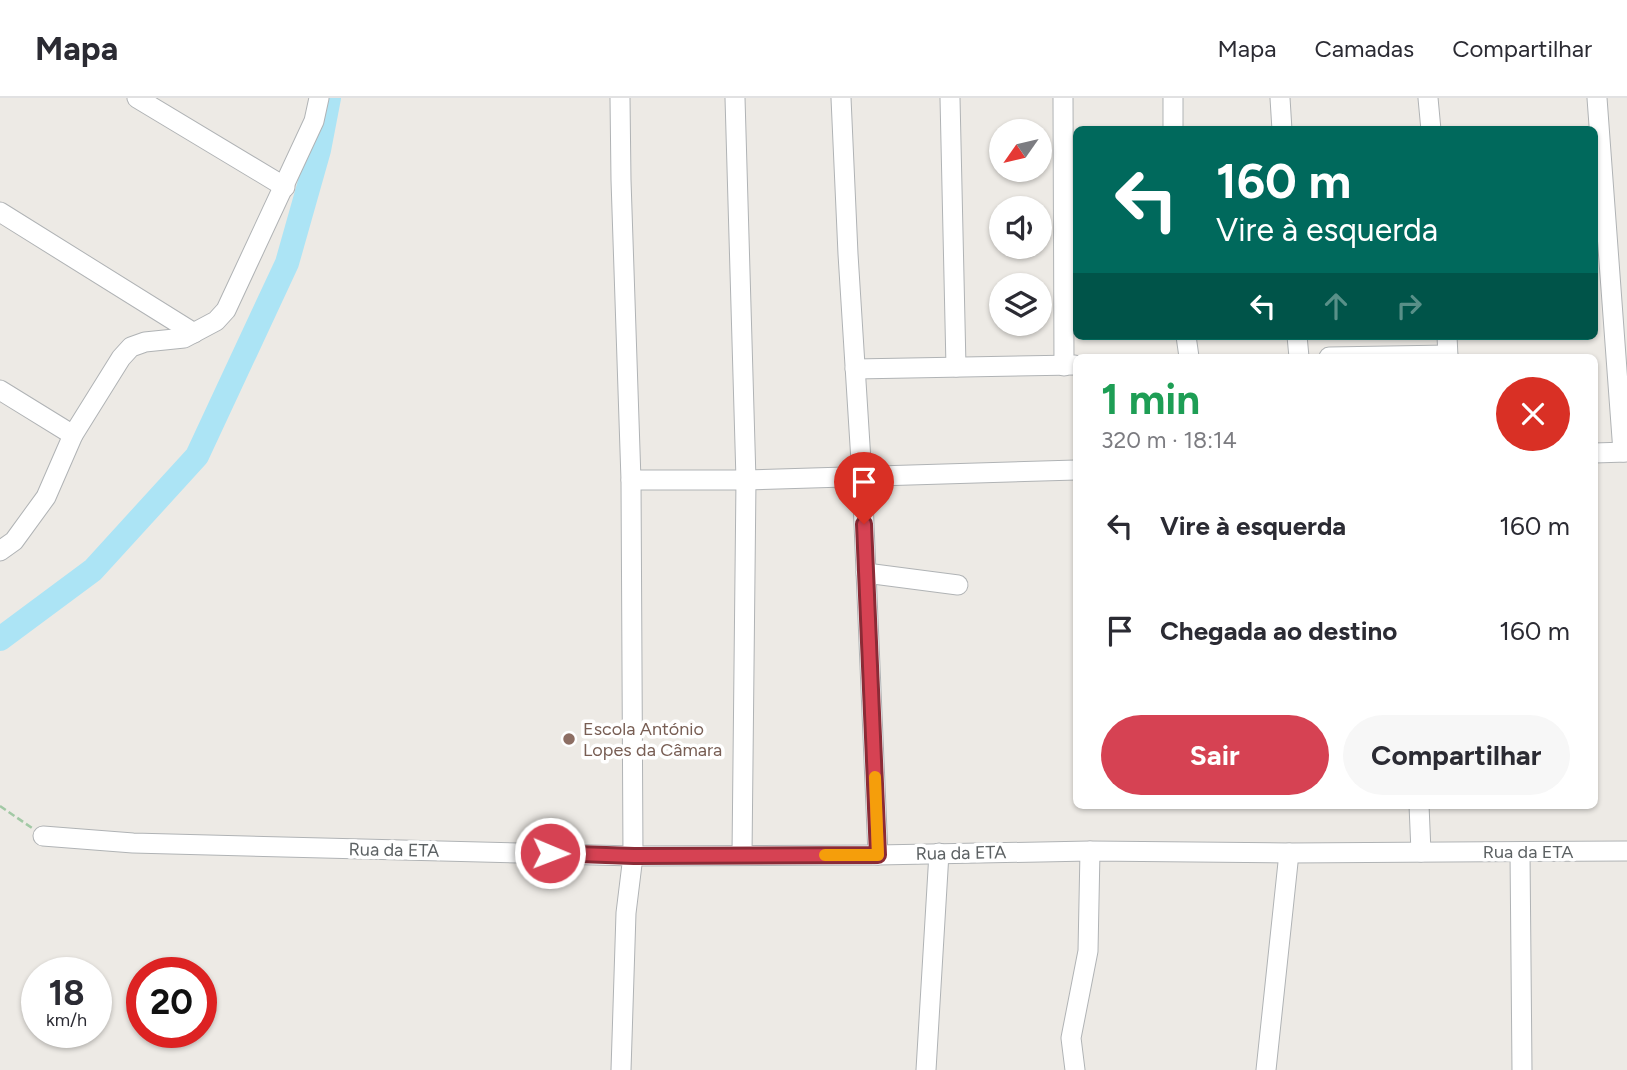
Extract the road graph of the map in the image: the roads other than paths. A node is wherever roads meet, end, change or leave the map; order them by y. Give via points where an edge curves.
1 (137, 98) edge
2 (318, 98) edge
3 (620, 98) edge
4 (735, 98) edge
5 (841, 98) edge
6 (950, 98) edge
7 (1063, 98) edge
8 (1173, 98) edge
9 (1280, 98) edge
10 (1428, 98) edge
11 (1597, 98) edge
12 (1173, 126) edge
13 (1282, 126) edge
14 (1431, 126) edge
15 (285, 187) junction
16 (0, 212) edge
17 (194, 333) junction
18 (1448, 349) edge
19 (1374, 354) edge
20 (1070, 366) edge
21 (956, 367) junction
22 (855, 369) junction
23 (0, 390) edge
24 (73, 435) junction
25 (1625, 452) edge
26 (1598, 453) edge
27 (1073, 470) edge
28 (862, 477) junction
29 (631, 480) junction
30 (746, 480) junction
31 (0, 551) edge
32 (866, 573) junction
33 (958, 585) dead end
34 (1419, 809) edge
35 (43, 836) road end
36 (1090, 850) junction
37 (1627, 851) edge
38 (1421, 852) junction
39 (1520, 852) junction
40 (939, 853) junction
41 (1289, 853) junction
42 (742, 855) junction
43 (878, 855) junction
44 (634, 856) junction
45 (621, 1070) edge
46 (926, 1070) edge
47 (1075, 1070) edge
48 (1266, 1070) edge
49 (1522, 1070) edge

1 - 15 street
2 - 15 street via 314,121
3 - 29 street
4 - 30 street
5 - 22 street
6 - 21 street
7 - 20 street
8 - 12 street
9 - 13 street
10 - 14 street
11 - 25 street
15 - 17 street via 226,310
16 - 17 street
17 - 24 street via 131,347
18 - 19 street
20 - 21 street
21 - 22 street
22 - 28 street
23 - 24 street
24 - 31 street via 46,497 15,541
25 - 26 street
27 - 28 street
28 - 30 street
28 - 32 street
29 - 30 street
29 - 44 street
30 - 42 street
32 - 33 street
32 - 43 street
34 - 38 street
35 - 44 street, Rua da ETA via 133,843
36 - 40 street, Rua da ETA
36 - 41 street, Rua da ETA
36 - 47 street via 1088,951 1071,1038
37 - 39 street, Rua da ETA
38 - 39 street, Rua da ETA
38 - 41 street, Rua da ETA
39 - 49 street
40 - 43 street, Rua da ETA
40 - 46 street
41 - 48 street
42 - 43 street, Rua da ETA
42 - 44 street, Rua da ETA
44 - 45 street via 626,913

